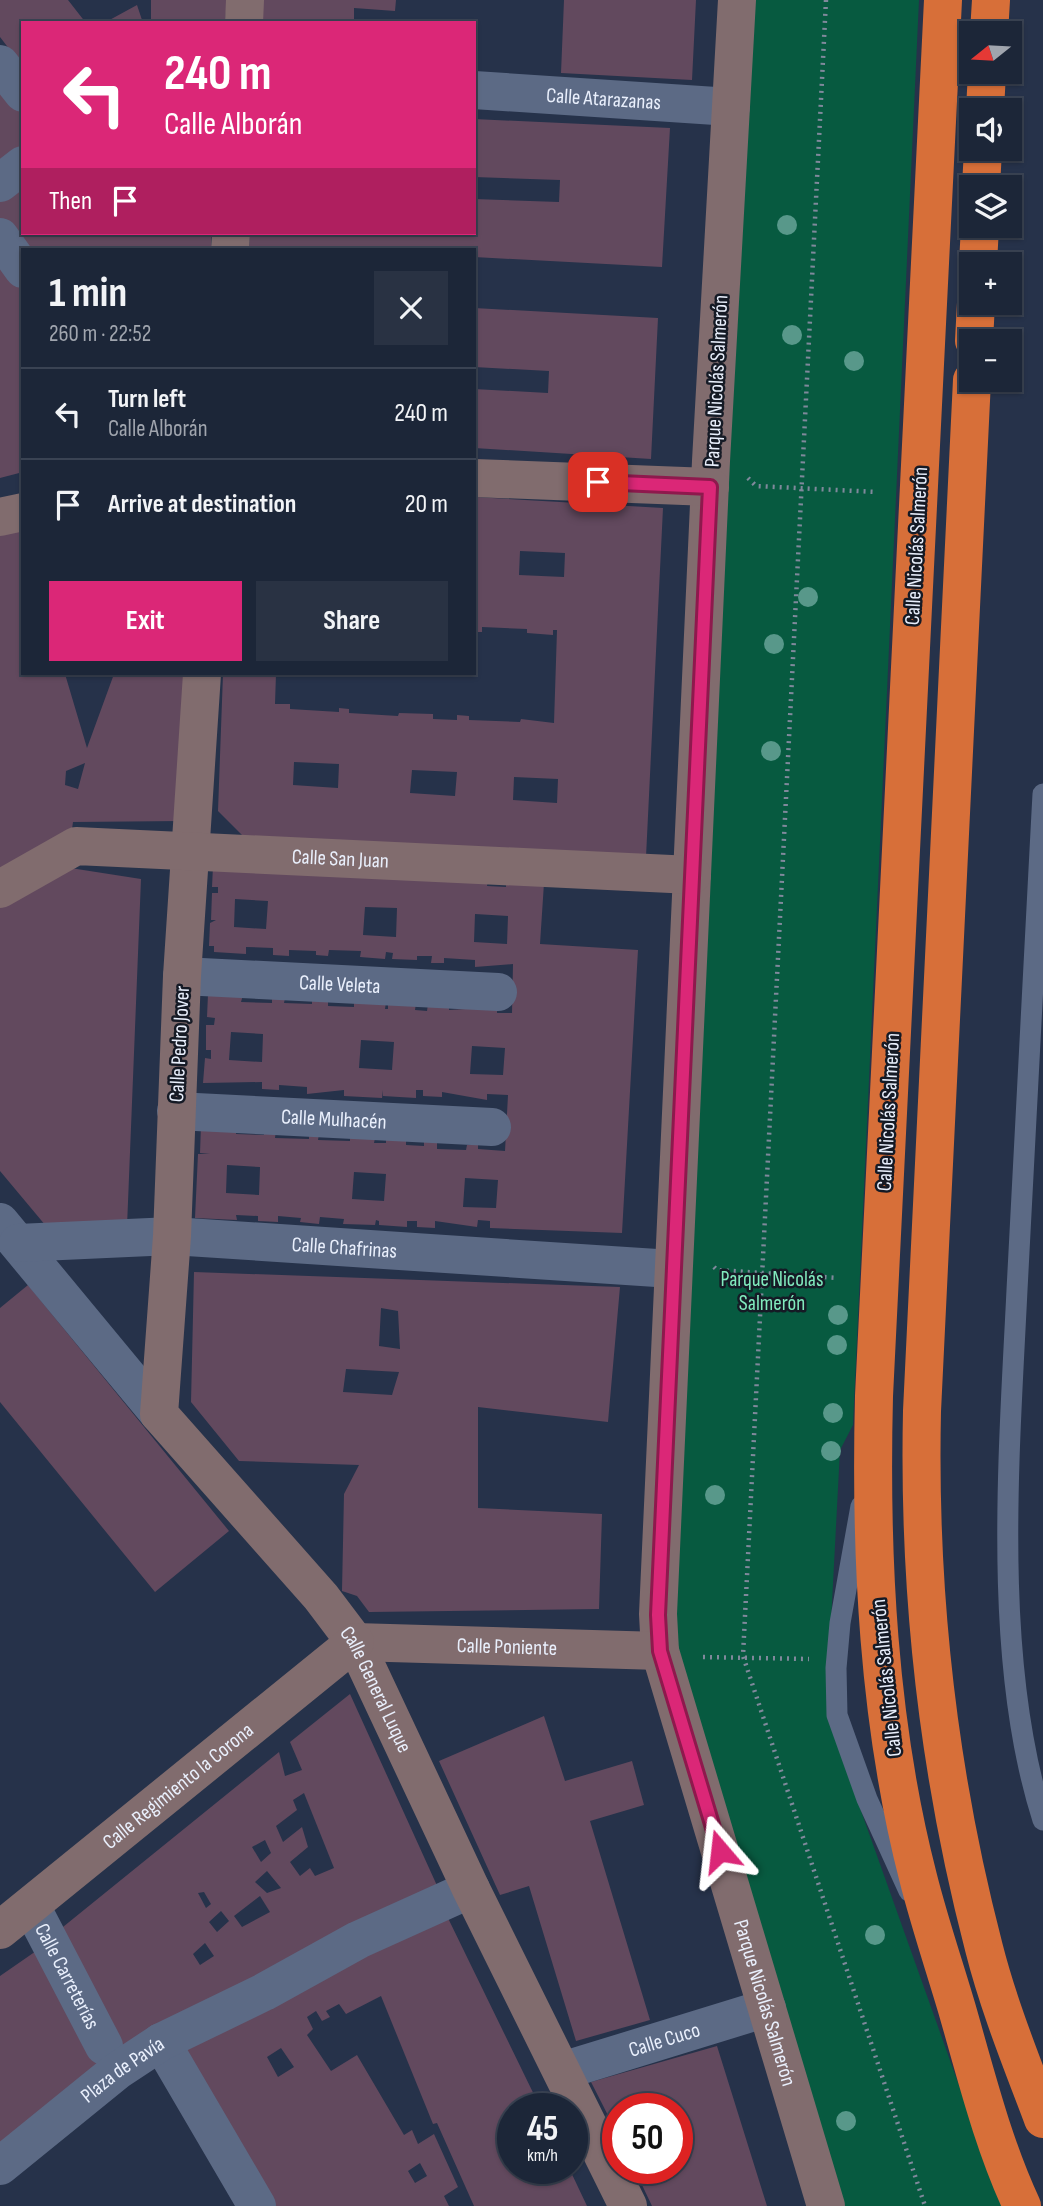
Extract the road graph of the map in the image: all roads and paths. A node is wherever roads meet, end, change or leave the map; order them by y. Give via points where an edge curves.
1 (245, 0) edge
2 (737, 0) edge
3 (826, 0) edge
4 (943, 0) edge
5 (990, 0) edge
6 (244, 21) edge
7 (989, 21) edge
8 (0, 64) edge
9 (21, 90) edge
10 (476, 90) edge
11 (731, 107) junction
12 (21, 167) edge
13 (0, 183) edge
14 (0, 237) edge
15 (21, 266) edge
16 (971, 392) edge
17 (476, 478) edge
18 (726, 480) junction
19 (800, 489) junction
20 (877, 492) dead end
21 (21, 512) edge
22 (0, 517) edge
23 (202, 675) edge
24 (1043, 794) edge
25 (191, 849) junction
26 (692, 874) junction
27 (0, 889) edge
28 (182, 976) junction
29 (498, 992) dead end
30 (1035, 1086) edge
31 (176, 1111) junction
32 (492, 1127) dead end
33 (9, 1233) edge
34 (172, 1236) junction
35 (690, 1266) junction
36 (762, 1273) junction
37 (838, 1278) dead end
38 (159, 1415) junction
39 (873, 1449) junction
40 (355, 1642) junction
41 (743, 1656) junction
42 (663, 1660) junction
43 (817, 1660) dead end
44 (1043, 1820) edge
45 (471, 1889) junction
46 (31, 1906) junction
47 (0, 1930) edge
48 (939, 1948) junction
49 (767, 2008) junction
50 (161, 2042) junction
51 (111, 2059) junction
52 (562, 2071) junction
53 (1043, 2119) edge
54 (0, 2166) edge
55 (257, 2206) edge
56 (628, 2206) edge
57 (826, 2206) edge
58 (925, 2206) edge
59 (1022, 2206) edge

1 - 6 street
2 - 11 street, Parque Nicolás Salmerón
3 - 19 path
4 - 39 highway, Calle Nicolás Salmerón
5 - 7 highway
8 - 9 street
10 - 11 street, Calle Atarazanas
11 - 18 street, Parque Nicolás Salmerón
12 - 13 street
14 - 15 street
16 - 53 highway via 922,1411 922,1540 938,1720 961,1849 984,1950
17 - 18 street
18 - 19 path
18 - 26 street, Parque Nicolás Salmerón
19 - 20 path
19 - 36 path
21 - 22 street
23 - 25 street, Calle Pedro Jover
24 - 30 lane
25 - 26 street, Calle San Juan
25 - 27 street, Calle San Juan via 76,846
25 - 28 street, Calle Pedro Jover
26 - 35 street, Parque Nicolás Salmerón
28 - 29 street, Calle Veleta
28 - 31 street, Calle Pedro Jover
30 - 44 lane via 1008,1472 1019,1713
31 - 32 street, Calle Mulhacén
31 - 34 street, Calle Pedro Jover
33 - 34 street, Calle Chafrinas
33 - 38 street, Calle General Luque
34 - 35 street, Calle Chafrinas
34 - 38 street, Calle Pedro Jover
35 - 36 path
35 - 42 street, Parque Nicolás Salmerón via 658,1615
36 - 37 path
36 - 41 path
38 - 40 street, Calle General Luque via 321,1597
39 - 48 highway, Calle Nicolás Salmerón via 878,1604 895,1762 918,1876
39 - 48 lane via 840,1623 837,1714 893,1862
40 - 42 street, Calle Poniente
40 - 45 street, Calle General Luque
40 - 46 street, Calle Regimiento la Corona
41 - 42 path via 708,1654
41 - 43 path
41 - 58 path
42 - 49 street, Parque Nicolás Salmerón
45 - 50 street via 358,1940
45 - 52 street, Calle General Luque
46 - 47 street, Calle Regimiento la Corona
46 - 51 street, Calle Carreterías
48 - 59 highway, Calle Nicolás Salmerón
49 - 52 street, Calle Cuco
49 - 57 street, Parque Nicolás Salmerón
50 - 51 street, Plaza de Pavía
50 - 55 street, Plaza de Pavía
51 - 54 street, Plaza de Pavía
52 - 56 street, Calle General Luque

